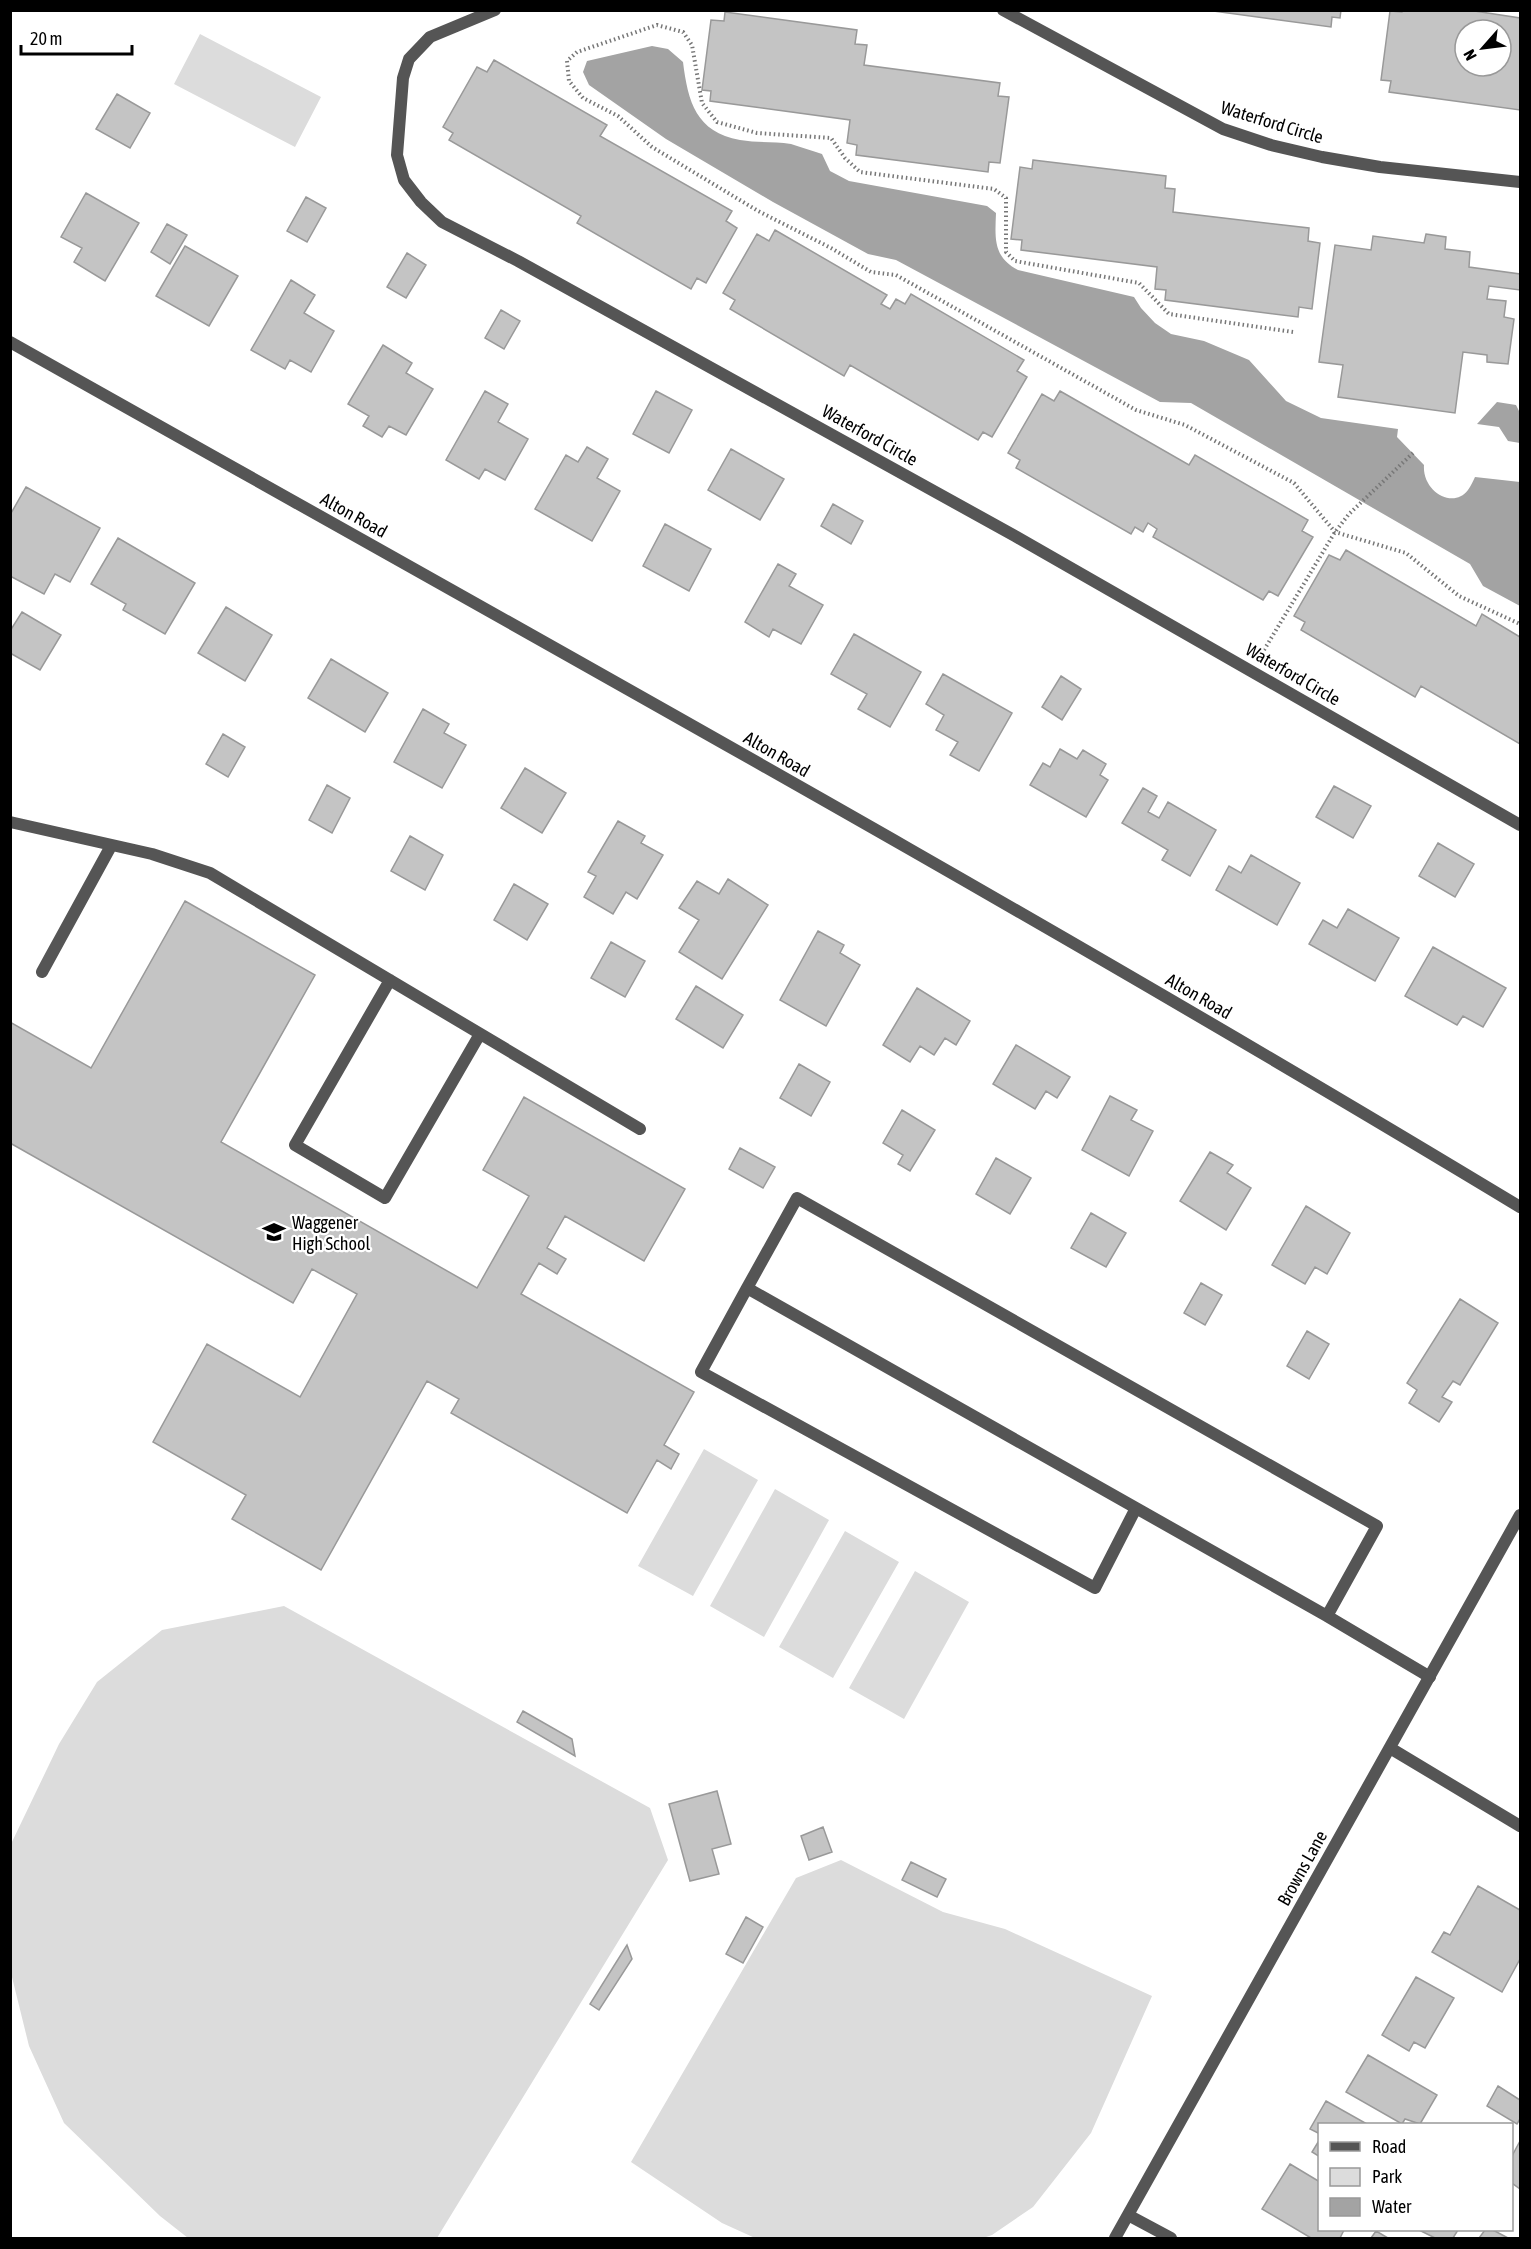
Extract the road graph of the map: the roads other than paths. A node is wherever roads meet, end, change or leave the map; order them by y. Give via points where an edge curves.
1 (495, 10) edge
2 (1003, 10) edge
3 (1521, 182) edge
4 (10, 342) edge
5 (10, 822) edge
6 (1521, 825) edge
7 (111, 846) junction
8 (42, 972) dead end
9 (390, 980) junction
10 (480, 1034) junction
11 (640, 1129) dead end
12 (1521, 1207) edge
13 (747, 1288) junction
14 (1136, 1508) junction
15 (1521, 1515) edge
16 (1327, 1617) junction
17 (1430, 1677) junction
18 (1390, 1748) junction
19 (1521, 1826) edge
20 (1128, 2215) junction
21 (1115, 2238) edge
22 (1171, 2238) edge

1 - 6 street, Waterford Circle via 430,37 408,59 403,78 397,155 404,180 442,222 1005,530
2 - 3 street, Waterford Circle via 1223,129 1271,145 1380,167
4 - 12 street, Alton Road via 1302,1075
5 - 7 street
7 - 8 street
7 - 9 street via 152,854 210,873
9 - 10 street
9 - 10 street via 295,1145 385,1198
10 - 11 street
13 - 14 street
13 - 14 street via 701,1372 1095,1588
13 - 16 street via 797,1198 1367,1520 1377,1526
14 - 16 street
15 - 17 street, Browns Lane
16 - 17 street
17 - 18 street, Browns Lane
18 - 19 street
18 - 20 street, Browns Lane
20 - 21 street, Browns Lane
20 - 22 street

